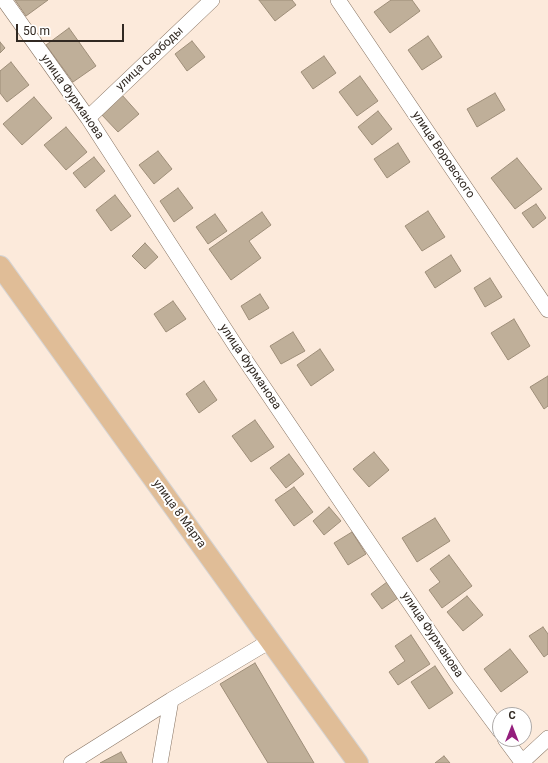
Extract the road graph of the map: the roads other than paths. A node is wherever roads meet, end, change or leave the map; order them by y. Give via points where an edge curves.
1 (4, 0) edge
2 (212, 0) edge
3 (338, 0) edge
4 (88, 118) junction
5 (0, 266) edge
6 (548, 310) edge
7 (270, 641) junction
8 (171, 700) junction
9 (492, 721) edge
10 (548, 738) edge
11 (511, 747) edge
12 (521, 762) edge
13 (71, 763) edge
14 (160, 763) edge
15 (358, 763) edge

1 - 4 street, улица Фурманова
2 - 4 street, улица Свободы
3 - 6 street, улица Воровского
4 - 9 street, улица Фурманова via 241,354
5 - 7 main road, улица 8 Марта
7 - 8 street
7 - 15 main road, улица 8 Марта
8 - 13 street
8 - 14 street
10 - 12 street
11 - 12 street

